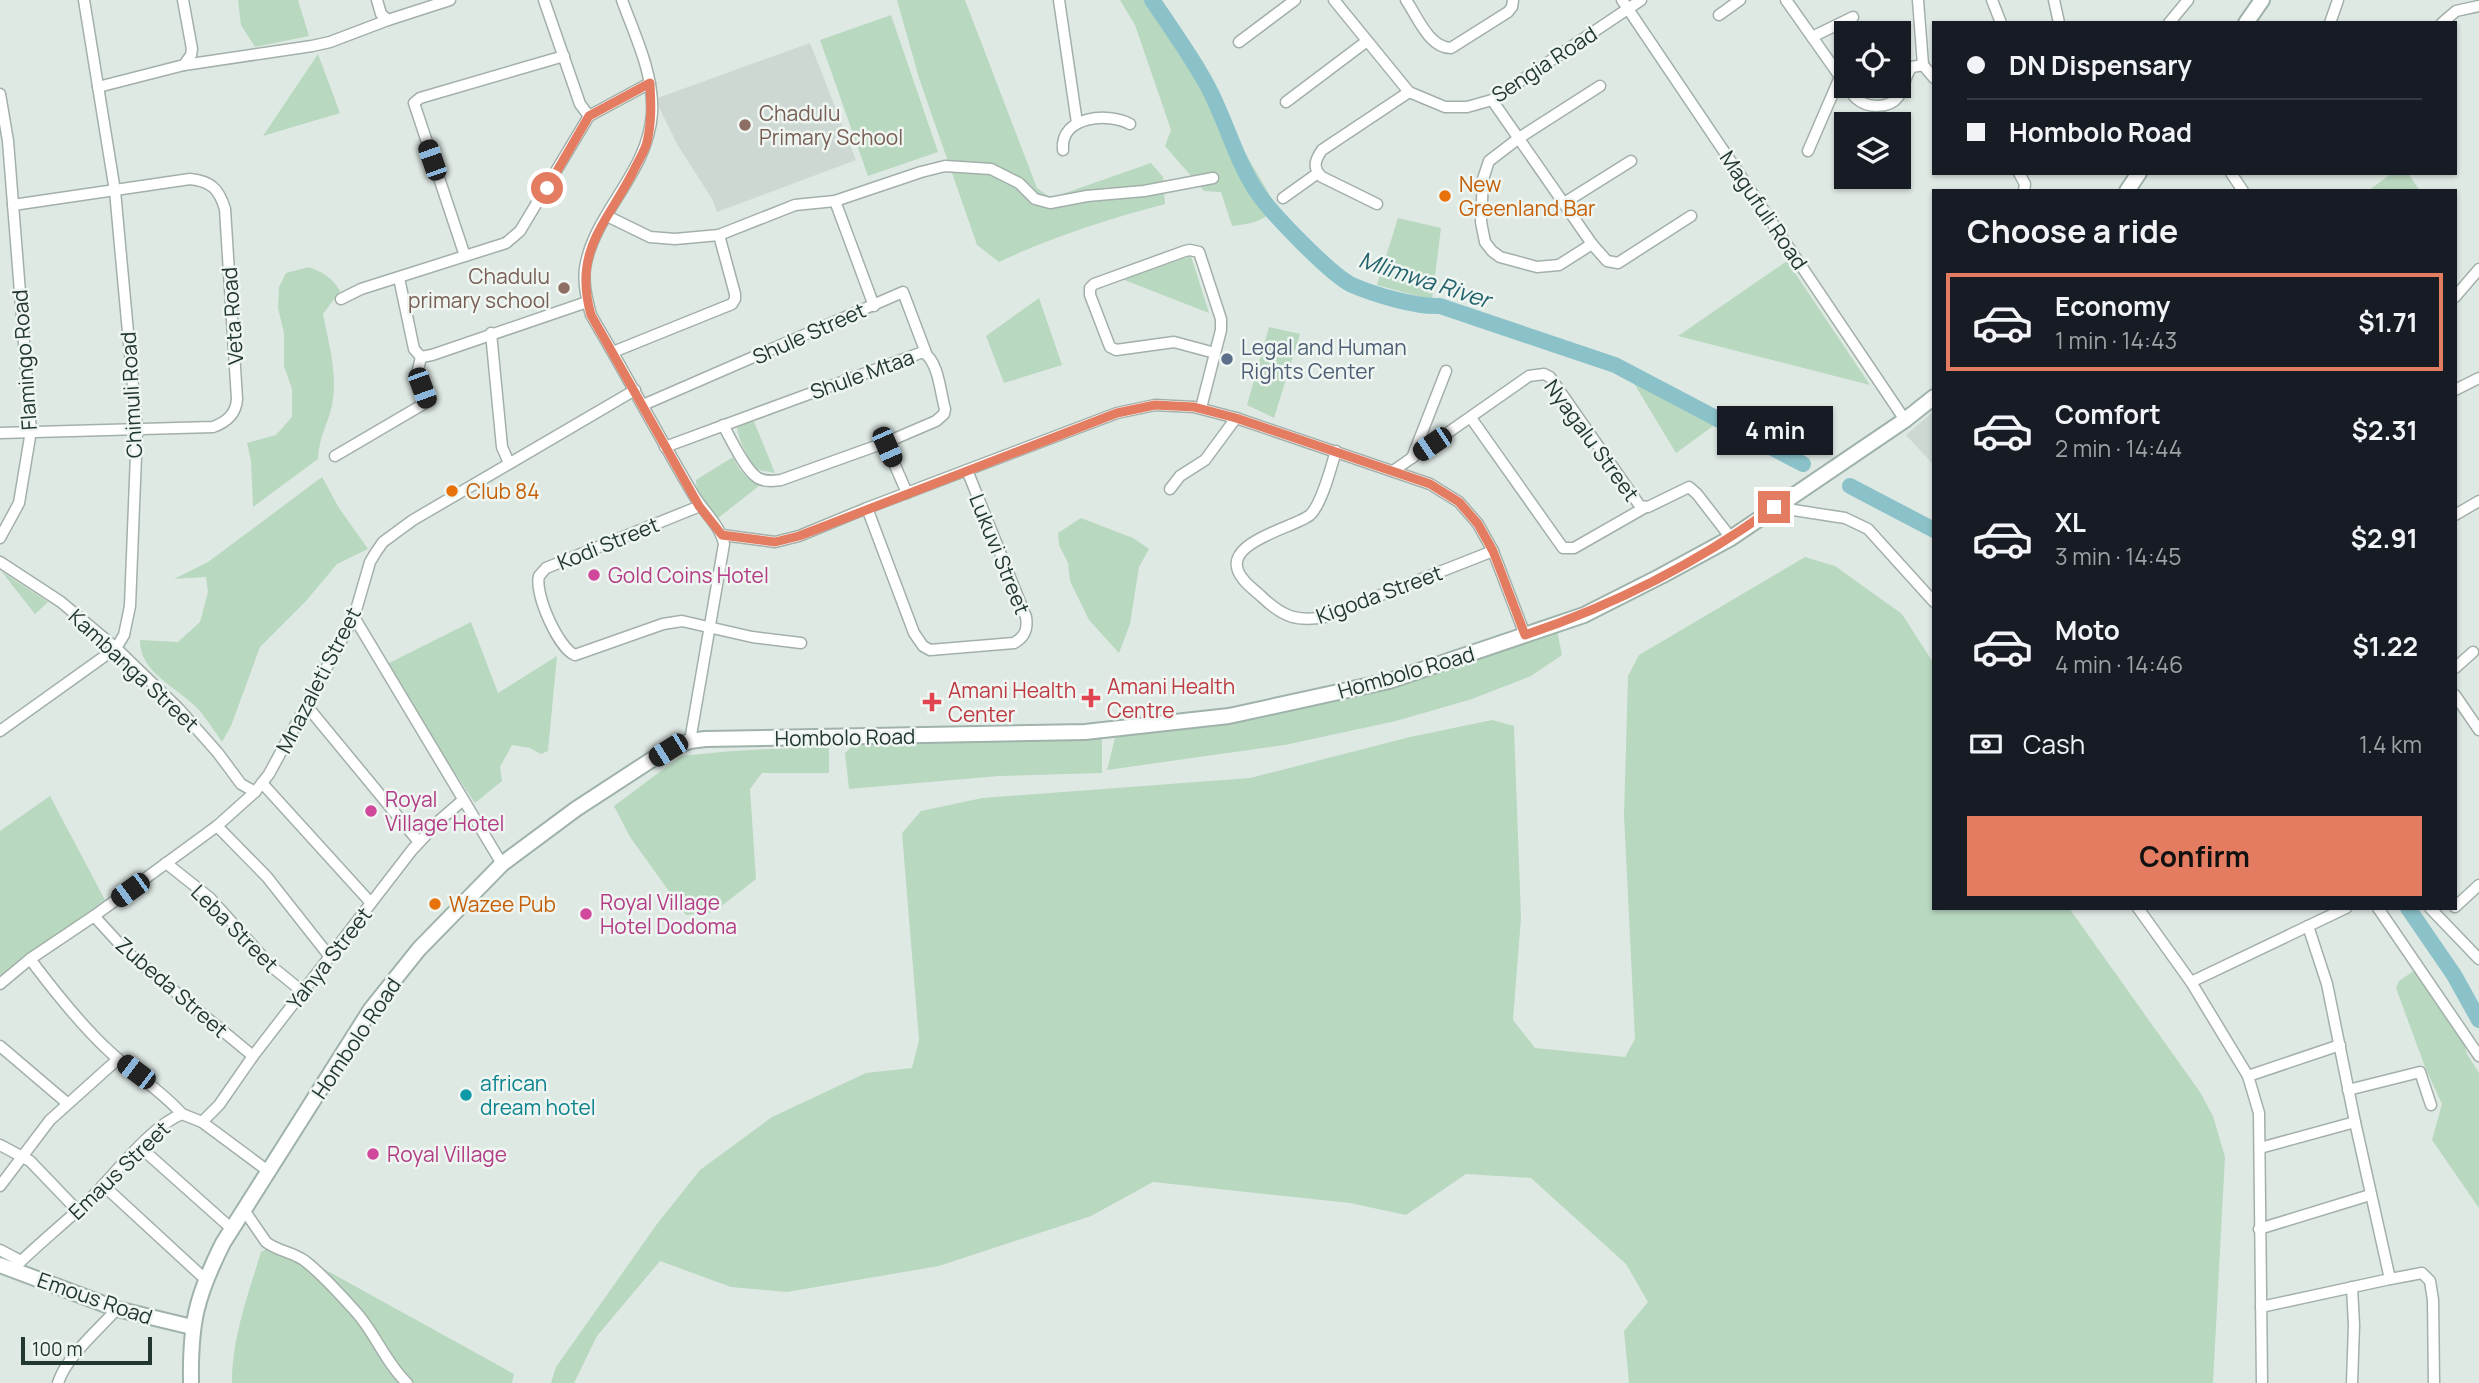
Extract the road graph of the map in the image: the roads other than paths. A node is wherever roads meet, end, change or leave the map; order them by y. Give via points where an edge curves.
1 (84, 0) edge
2 (183, 0) edge
3 (377, 0) edge
4 (450, 0) edge
5 (544, 0) edge
6 (622, 0) edge
7 (1059, 0) edge
8 (1295, 0) edge
9 (1334, 0) edge
10 (1406, 0) edge
11 (1513, 0) edge
12 (1641, 0) edge
13 (1740, 0) edge
14 (1786, 0) edge
15 (1918, 0) edge
16 (1992, 0) edge
17 (2054, 0) edge
18 (2188, 0) edge
19 (2262, 0) edge
20 (2338, 0) edge
21 (1625, 4) edge
22 (2479, 6) edge
23 (1719, 15) dead end
24 (1853, 17) dead end
25 (388, 20) junction
26 (2000, 21) edge
27 (2058, 21) edge
28 (2171, 21) edge
29 (2247, 21) edge
30 (2331, 21) edge
31 (2444, 21) edge
32 (1812, 37) junction
33 (1367, 41) junction
34 (1239, 42) dead end
35 (564, 56) junction
36 (184, 65) junction
37 (1923, 65) junction
38 (1911, 68) edge
39 (1834, 69) edge
40 (1932, 76) edge
41 (650, 83) junction
42 (1600, 86) dead end
43 (98, 87) junction
44 (1409, 92) junction
45 (0, 94) edge
46 (1836, 98) edge
47 (1855, 98) edge
48 (1897, 98) edge
49 (1492, 100) junction
50 (1286, 102) dead end
51 (589, 116) junction
52 (1077, 123) junction
53 (1130, 124) dead end
54 (1519, 138) junction
55 (4, 142) edge
56 (1063, 150) dead end
57 (1808, 151) dead end
58 (1630, 161) dead end
59 (1318, 173) junction
60 (1213, 178) dead end
61 (115, 191) junction
62 (1283, 198) dead end
63 (835, 201) junction
64 (1564, 203) junction
65 (1377, 204) dead end
66 (13, 205) junction
67 (607, 216) junction
68 (1691, 216) dead end
69 (719, 235) junction
70 (1592, 244) junction
71 (465, 256) junction
72 (2479, 268) edge
73 (399, 278) junction
74 (2457, 295) edge
75 (341, 299) dead end
76 (587, 302) junction
77 (874, 306) junction
78 (492, 333) junction
79 (612, 352) junction
80 (926, 353) junction
81 (1215, 353) junction
82 (421, 357) junction
83 (1446, 371) dead end
84 (2479, 378) edge
85 (2457, 389) edge
86 (635, 390) junction
87 (1932, 399) edge
88 (643, 405) junction
89 (1201, 408) junction
90 (1236, 418) junction
91 (1471, 418) junction
92 (1905, 419) junction
93 (723, 425) junction
94 (31, 430) junction
95 (137, 430) junction
96 (0, 433) edge
97 (887, 442) junction
98 (665, 447) junction
99 (1336, 451) junction
100 (335, 456) dead end
101 (1412, 458) junction
102 (509, 463) junction
103 (967, 470) junction
104 (1393, 471) junction
105 (1170, 489) dead end
106 (907, 493) junction
107 (2479, 501) edge
108 (699, 506) junction
109 (1774, 507) junction
110 (867, 508) junction
111 (1644, 508) junction
112 (2457, 514) edge
113 (722, 535) junction
114 (0, 538) edge
115 (1731, 538) junction
116 (1493, 551) junction
117 (0, 562) edge
118 (1932, 600) edge
119 (354, 617) junction
120 (709, 627) junction
121 (1525, 635) junction
122 (801, 643) dead end
123 (116, 648) junction
124 (2473, 652) dead end
125 (2457, 666) edge
126 (2457, 698) edge
127 (306, 705) junction
128 (2479, 730) edge
129 (0, 732) edge
130 (690, 741) junction
131 (262, 783) junction
132 (255, 792) junction
133 (463, 800) junction
134 (217, 826) junction
135 (419, 842) junction
136 (166, 863) junction
137 (502, 864) junction
138 (2477, 887) edge
139 (371, 903) junction
140 (2457, 906) edge
141 (2139, 910) edge
142 (2342, 910) edge
143 (2379, 910) edge
144 (2432, 910) edge
145 (2453, 910) edge
146 (94, 916) junction
147 (2442, 919) junction
148 (2308, 926) junction
149 (330, 957) junction
150 (30, 959) junction
151 (2479, 959) edge
152 (2191, 982) junction
153 (0, 984) edge
154 (303, 992) junction
155 (2340, 1045) junction
156 (0, 1046) edge
157 (253, 1056) junction
158 (2479, 1056) edge
159 (118, 1059) junction
160 (2248, 1076) junction
161 (2348, 1090) junction
162 (67, 1103) junction
163 (2431, 1105) dead end
164 (182, 1114) junction
165 (202, 1122) junction
166 (2354, 1122) junction
167 (0, 1145) edge
168 (140, 1147) junction
169 (2260, 1147) junction
170 (22, 1155) junction
171 (268, 1171) junction
172 (103, 1185) junction
173 (0, 1186) edge
174 (2370, 1195) junction
175 (78, 1210) junction
176 (244, 1210) junction
177 (232, 1229) junction
178 (2259, 1230) junction
179 (0, 1250) edge
180 (11, 1265) edge
181 (205, 1279) junction
182 (2390, 1279) junction
183 (2352, 1287) junction
184 (2261, 1307) junction
185 (117, 1309) junction
186 (192, 1327) junction
187 (58, 1383) edge
188 (191, 1383) edge
189 (407, 1383) edge
190 (2262, 1383) edge
191 (2352, 1383) edge
192 (2434, 1383) edge

1 - 43 street, Chimuli Road
2 - 36 street via 192,49
3 - 25 street
4 - 25 street
5 - 35 street
6 - 41 street
7 - 52 street
8 - 34 street
9 - 33 street, Sengia Road
10 - 11 street via 1434,42 1451,48 1508,12
12 - 21 street, Sengia Road
13 - 23 street
14 - 32 street
15 - 37 street
16 - 26 street
17 - 27 street
18 - 28 street
19 - 29 street
20 - 30 street
21 - 49 street, Sengia Road
21 - 92 street, Magufuli Road
22 - 31 street via 2456,11
24 - 32 street
25 - 36 street via 330,43
32 - 39 street
33 - 44 street, Sengia Road
33 - 50 street
35 - 51 street via 580,104
35 - 71 street via 414,103
36 - 43 street
37 - 38 street
37 - 40 street
41 - 51 street
41 - 67 street via 647,144
42 - 54 street
43 - 61 street, Chimuli Road
44 - 49 street, Sengia Road via 1444,107
44 - 59 street via 1322,150 1315,163
45 - 55 street, Flamingo Road
46 - 57 street
47 - 48 street via 1866,104 1889,104
49 - 54 street
51 - 71 street via 520,231 506,243
52 - 53 street via 1110,117
52 - 56 street via 1066,134
54 - 64 street
54 - 70 street via 1496,154 1485,169 1480,222 1485,242 1500,257 1549,268
55 - 66 street, Flamingo Road
58 - 64 street
59 - 62 street
59 - 65 street
60 - 63 street via 1050,203 1035,199 1019,183 991,169 945,166
61 - 66 street, Veta Road
61 - 95 street, Chimuli Road
61 - 95 street, Veta Road via 204,180 218,191 225,209 235,411 214,427
63 - 69 street via 795,205
63 - 77 street, Shule Street
64 - 70 street
66 - 94 street, Flamingo Road
67 - 69 street via 650,237
67 - 76 street via 585,268
68 - 70 street via 1618,263 1607,261
69 - 79 street via 735,294 732,304
71 - 73 street
72 - 74 street
73 - 75 street
73 - 82 street via 414,349
76 - 78 street
76 - 79 street
77 - 80 street via 903,292
77 - 88 street, Shule Street
78 - 82 street
78 - 102 street via 500,434
79 - 86 street
80 - 93 street, Shule Mtaa via 918,352
80 - 97 street, Shule Mtaa via 944,415
81 - 81 street via 1221,318 1195,250 1090,288 1110,347 1174,342
81 - 89 street
82 - 100 street via 417,374 427,402
83 - 101 street
84 - 85 street
86 - 88 street
86 - 102 street, Mnazaleti Street
87 - 92 street, Hombolo Road
88 - 98 street
89 - 90 street
89 - 103 street via 1155,405 1117,413
90 - 99 street
90 - 105 street via 1205,460 1180,476
91 - 101 street, Nyagalu Street
91 - 111 street, Nyagalu Street via 1563,548 1574,548
91 - 111 street, Nyagalu Street via 1530,376 1548,375
92 - 109 street, Hombolo Road
93 - 97 street via 750,470 765,480 781,480
93 - 98 street, Shule Mtaa
94 - 95 street, Veta Road
94 - 96 street, Veta Road
94 - 114 street, Flamingo Road via 19,503
95 - 123 street, Chimuli Road via 130,606
97 - 106 street
98 - 108 street
99 - 104 street
99 - 116 street, Kigoda Street via 1310,515 1259,538 1240,557 1241,578 1272,607 1306,620 1325,617
101 - 104 street, Nyagalu Street
102 - 119 street, Mnazaleti Street via 383,542 370,562
103 - 106 street
103 - 110 street, Lukuvi Street via 1027,617 1022,639 1014,643 937,650 923,646
104 - 116 street via 1430,484 1459,502
106 - 110 street
107 - 112 street
108 - 113 street
108 - 120 street, Kodi Street via 546,568 539,575 539,587 547,616 563,646 575,655 663,624 682,621
109 - 115 street, Hombolo Road
109 - 118 street via 1845,518 1868,529
110 - 113 street via 775,542
111 - 115 street, Nyagalu Street via 1689,487
113 - 120 street
115 - 121 street, Hombolo Road via 1584,615
116 - 121 street
117 - 123 street, Kambanga Street via 61,602
119 - 127 street, Mnazaleti Street
119 - 133 street
120 - 122 street
120 - 130 street
121 - 130 street, Hombolo Road via 1389,681 1229,716 1086,732
123 - 129 street
123 - 132 street, Kambanga Street via 180,709 241,784
124 - 125 street
126 - 128 street
127 - 131 street, Mnazaleti Street
127 - 135 street
130 - 137 street, Hombolo Road via 668,750 576,809
131 - 132 street, Mnazaleti Street
131 - 139 street
132 - 134 street, Mnazaleti Street
133 - 135 street, Yahya Street
133 - 137 street
134 - 136 street, Mnazaleti Street
134 - 149 street via 267,877
135 - 139 street, Yahya Street
136 - 146 street, Mnazaleti Street
136 - 154 street, Leba Street via 220,907 271,966
137 - 171 street, Hombolo Road via 419,949 371,1009
138 - 140 street
139 - 149 street, Yahya Street
141 - 152 street
142 - 148 street
143 - 158 street
144 - 147 street
145 - 147 street
146 - 150 street, Mnazaleti Street
146 - 157 street, Zubeda Street via 134,958
147 - 151 street
148 - 152 street
148 - 155 street
149 - 154 street, Yahya Street
150 - 153 street, Mnazaleti Street
150 - 159 street
152 - 160 street
154 - 157 street, Yahya Street
155 - 160 street
155 - 161 street
156 - 162 street
157 - 165 street, Yahya Street
159 - 162 street
159 - 164 street via 154,1085
160 - 169 street via 2259,1113
161 - 163 street via 2420,1072
161 - 166 street
162 - 170 street
164 - 165 street, Emaus Street
164 - 168 street, Emaus Street
165 - 171 street, Emaus Street
166 - 169 street
166 - 174 street
167 - 170 street
168 - 172 street, Emaus Street
168 - 177 street
169 - 178 street
170 - 173 street
170 - 175 street
171 - 176 street, Hombolo Road
172 - 175 street, Emaus Street
172 - 181 street
174 - 178 street
174 - 182 street
175 - 180 street, Emaus Street
176 - 177 street, Hombolo Road
176 - 189 street via 266,1242 305,1261 353,1308
177 - 181 street, Hombolo Road
178 - 184 street
179 - 180 street
180 - 185 street, Emous Road
181 - 186 street, Hombolo Road
182 - 183 street
182 - 192 street via 2422,1273 2430,1282
183 - 184 street
183 - 191 street
184 - 190 street
185 - 186 street, Emous Road
185 - 187 street via 68,1363
186 - 188 street, Hombolo Road

